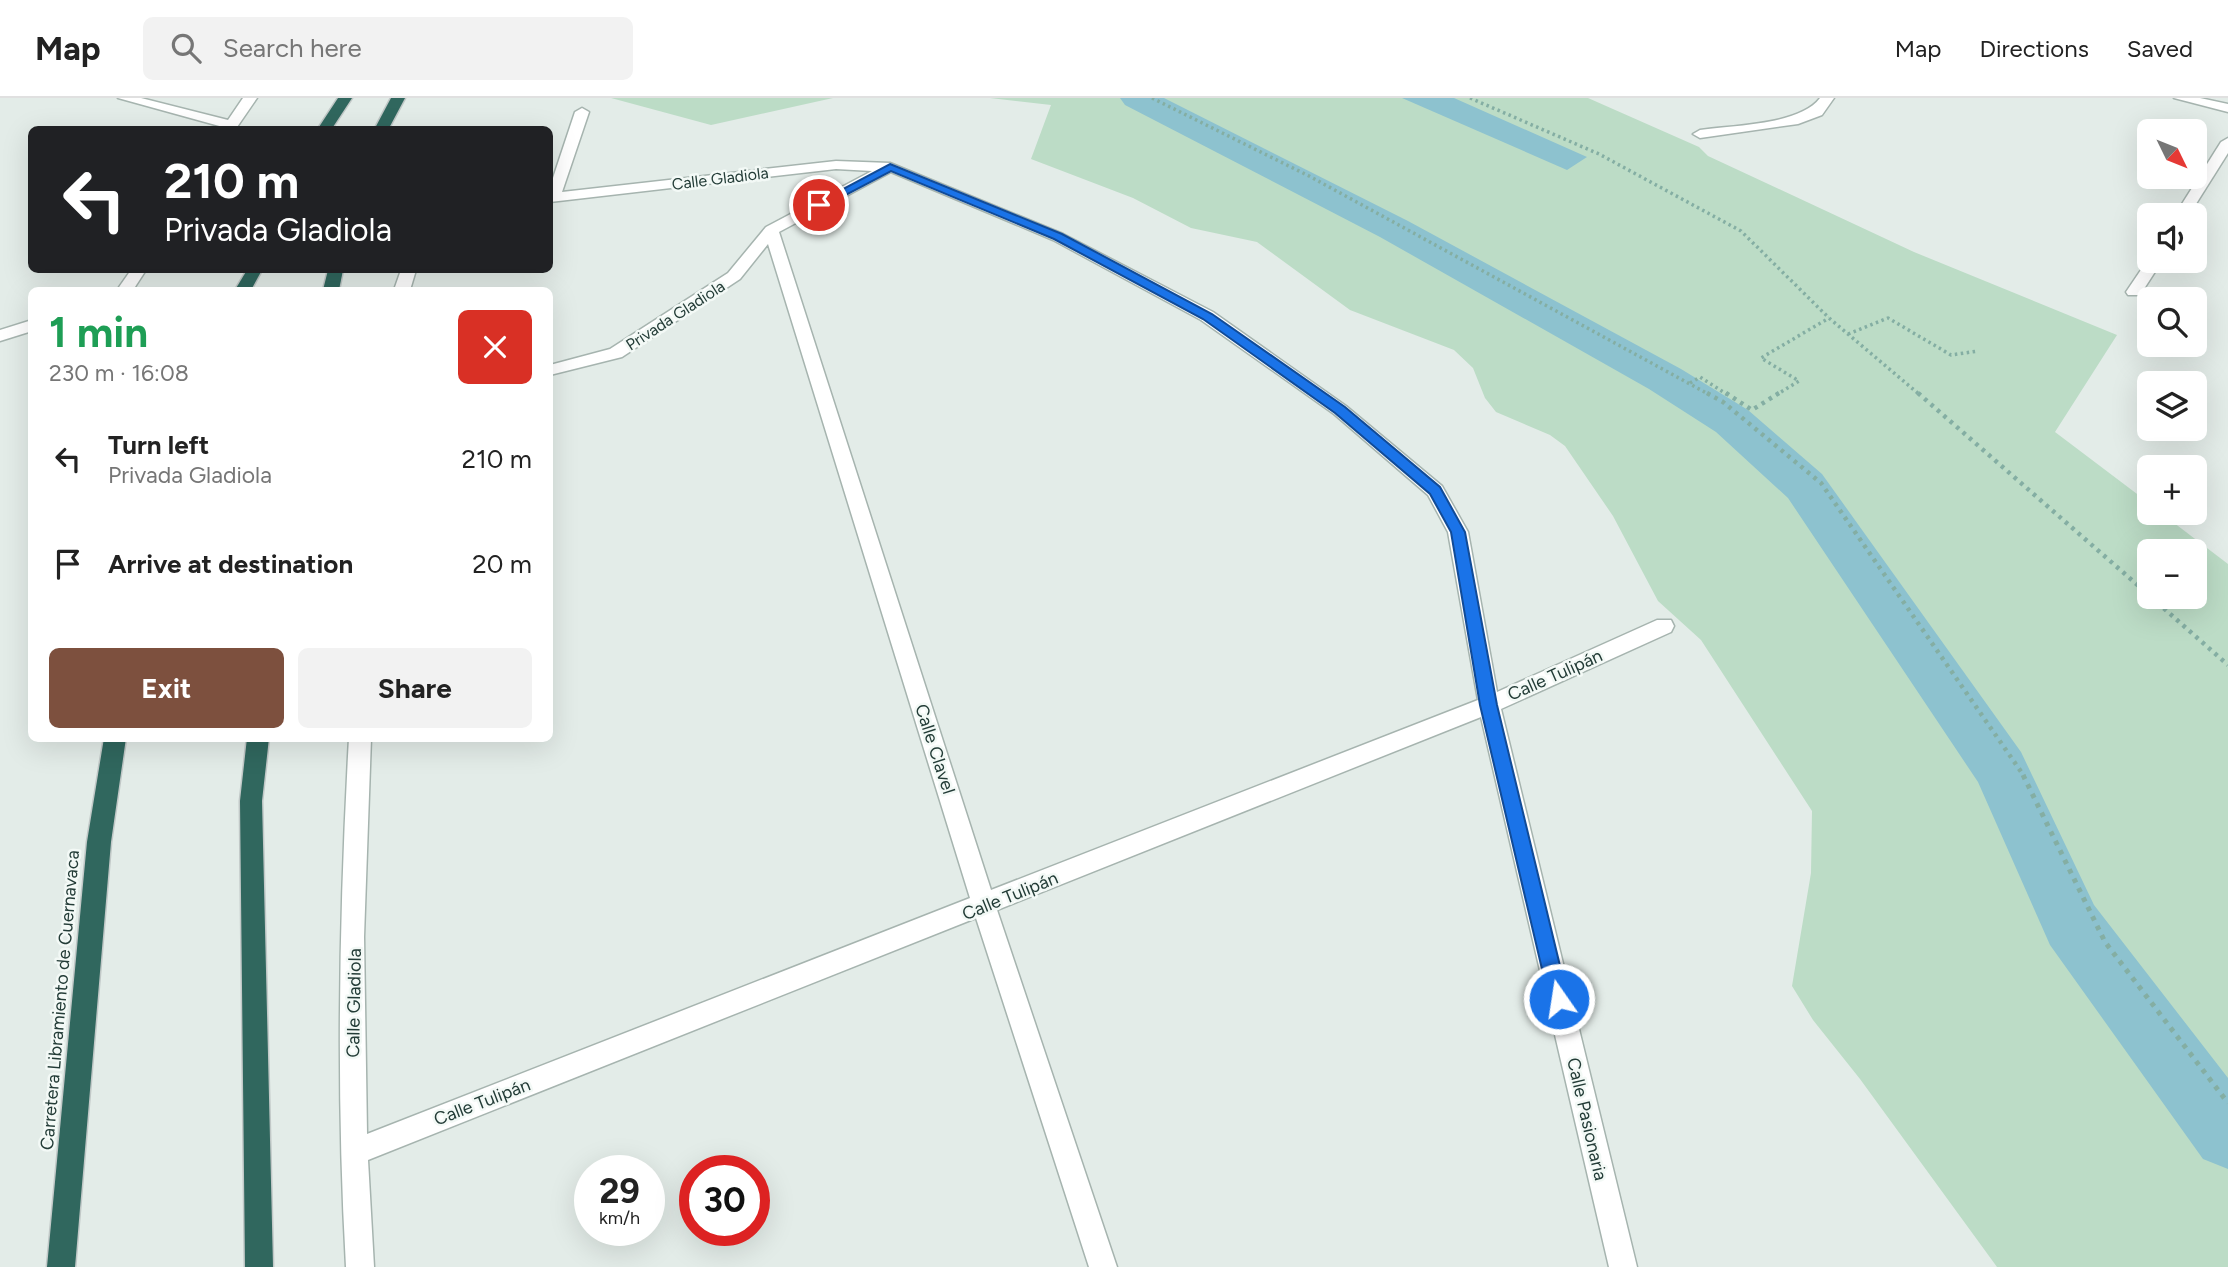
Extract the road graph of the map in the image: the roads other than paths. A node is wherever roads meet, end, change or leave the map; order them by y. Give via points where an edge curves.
1 (125, 98) edge
2 (250, 98) edge
3 (345, 98) edge
4 (398, 98) edge
5 (1827, 98) edge
6 (2181, 98) edge
7 (2228, 108) edge
8 (582, 112) dead end
9 (225, 126) edge
10 (230, 126) edge
11 (327, 126) edge
12 (383, 126) edge
13 (1700, 134) dead end
14 (2228, 142) edge
15 (890, 167) junction
16 (553, 192) edge
17 (553, 198) edge
18 (2190, 203) edge
19 (771, 230) junction
20 (2146, 273) edge
21 (2134, 292) dead end
22 (28, 326) edge
23 (0, 336) edge
24 (553, 369) edge
25 (1664, 626) dead end
26 (1489, 705) junction
27 (114, 742) edge
28 (258, 742) edge
29 (360, 742) edge
30 (984, 906) junction
31 (352, 1153) junction
32 (61, 1267) edge
33 (259, 1267) edge
34 (360, 1267) edge
35 (1103, 1267) edge
36 (1623, 1267) edge

1 - 9 street
2 - 10 street
3 - 11 highway
4 - 12 highway
5 - 13 street via 1817,112 1793,121
6 - 7 street
8 - 16 street
14 - 18 street
15 - 17 street, Calle Gladiola via 836,164
15 - 19 street, Privada Gladiola
15 - 26 street, Calle Pasionaria via 1058,237 1208,316 1340,410 1436,491 1458,532
19 - 24 street, Privada Gladiola via 733,276 616,353
19 - 30 street, Calle Clavel
20 - 21 street
22 - 23 street
25 - 26 street, Calle Tulipán
26 - 30 street, Calle Tulipán
26 - 36 street, Calle Pasionaria
27 - 32 highway, Carretera Libramiento de Cuernavaca via 99,842
28 - 33 highway via 251,801
29 - 31 street, Calle Gladiola
30 - 31 street, Calle Tulipán
30 - 35 street, Calle Clavel
31 - 34 street, Calle Gladiola

